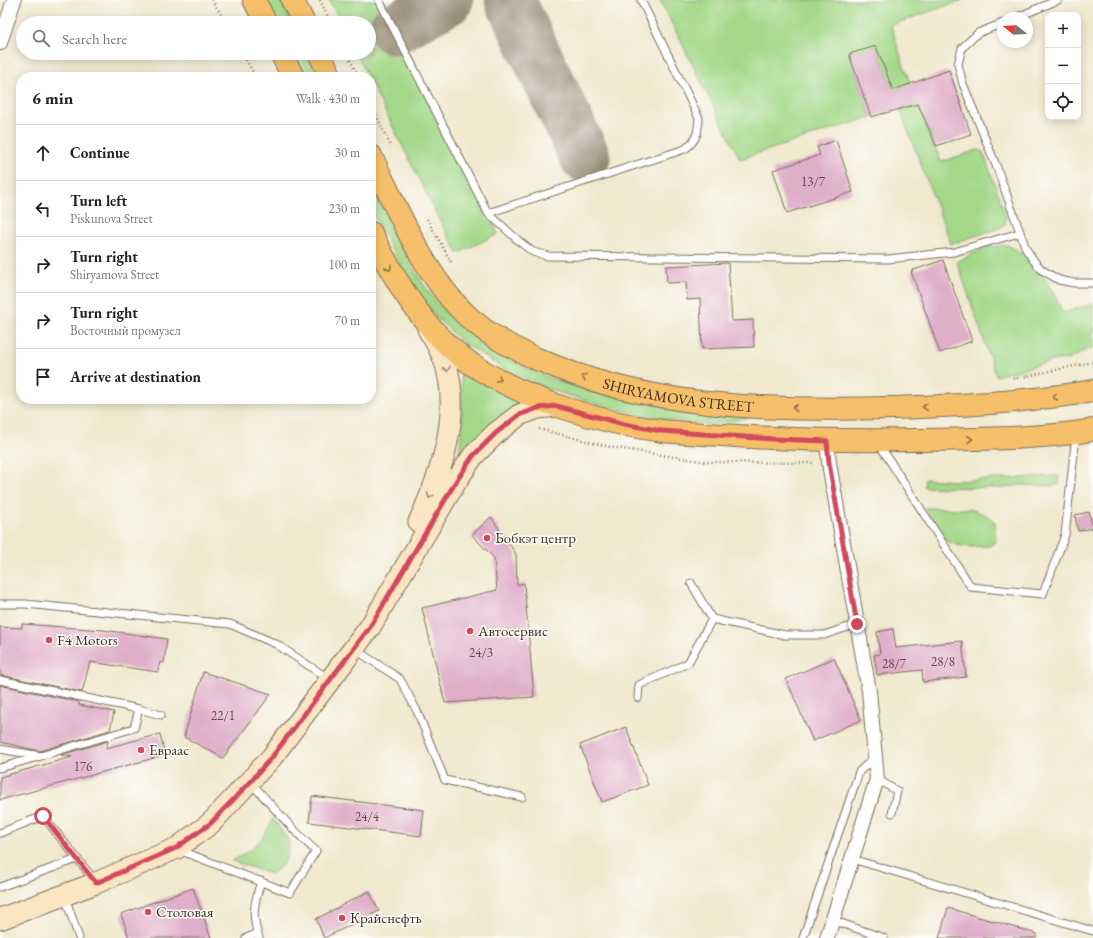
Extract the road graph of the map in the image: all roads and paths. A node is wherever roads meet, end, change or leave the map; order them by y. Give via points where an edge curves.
1 (14, 0) edge
2 (212, 0) edge
3 (254, 0) edge
4 (292, 0) edge
5 (320, 0) edge
6 (379, 0) edge
7 (641, 0) edge
8 (1058, 0) edge
9 (1029, 12) edge
10 (222, 16) edge
11 (262, 16) edge
12 (300, 16) edge
13 (328, 16) edge
14 (997, 25) edge
15 (0, 43) edge
16 (246, 60) edge
17 (284, 60) edge
18 (322, 60) edge
19 (350, 60) edge
20 (253, 72) edge
21 (290, 72) edge
22 (328, 72) edge
23 (356, 72) edge
24 (376, 115) edge
25 (391, 148) dead end
26 (376, 166) edge
27 (488, 213) junction
28 (425, 216) dead end
29 (1019, 233) junction
30 (376, 242) edge
31 (452, 263) dead end
32 (1093, 283) edge
33 (424, 321) junction
34 (1093, 362) edge
35 (1011, 380) dead end
36 (1093, 390) edge
37 (556, 406) junction
38 (1084, 431) edge
39 (877, 440) junction
40 (827, 441) junction
41 (691, 583) dead end
42 (0, 604) edge
43 (712, 619) junction
44 (857, 624) junction
45 (370, 627) junction
46 (354, 648) junction
47 (0, 680) edge
48 (331, 680) junction
49 (638, 698) dead end
50 (139, 708) junction
51 (161, 714) dead end
52 (0, 749) edge
53 (43, 756) junction
54 (875, 756) junction
55 (0, 768) edge
56 (877, 779) junction
57 (250, 782) junction
58 (522, 797) dead end
59 (892, 813) dead end
60 (0, 833) edge
61 (176, 848) junction
62 (77, 859) junction
63 (852, 859) junction
64 (261, 881) junction
65 (96, 883) junction
66 (0, 887) edge
67 (64, 895) junction
68 (0, 919) edge
69 (832, 920) junction
70 (1093, 931) edge
71 (258, 936) edge
72 (79, 938) edge
73 (246, 938) edge
74 (804, 938) edge
75 (826, 938) edge
76 (884, 938) edge

1 - 15 street
2 - 10 path
3 - 11 main road
4 - 12 main road
5 - 13 path
6 - 27 lane
7 - 27 lane via 699,118 694,142 685,149
8 - 9 lane
14 - 29 lane via 978,33 962,48 958,64 963,84 998,168
16 - 20 path
17 - 21 main road
18 - 22 main road
19 - 23 path
24 - 25 path
36 -> 26 main road, SHIRYAMOVA STREET via 1021,401 846,409 710,404 648,394 597,382 511,347 477,324 454,303 415,245
27 - 29 lane via 520,242 534,252 548,256 888,259 954,252
28 - 31 path
29 - 32 lane via 1034,262 1042,270 1060,280
30 -> 33 main road via 395,278
33 -> 37 main road via 471,364
33 -> 45 street via 441,353 450,382 451,407 445,452 426,507
34 - 35 path
37 - 40 main road via 662,431
37 - 45 street via 538,408 519,415 473,456
39 -> 38 main road via 1020,438
38 - 39 lane via 1065,535 1043,594 971,587
39 - 40 main road
40 - 44 street
41 - 43 lane
42 - 48 lane via 25,604 230,624 276,644
43 - 44 lane via 785,635 824,635
43 - 49 lane via 688,663 639,685
44 - 54 street via 869,691
45 - 46 street
46 - 48 street
46 - 58 lane via 400,679 418,711 445,780
47 - 50 lane
48 - 57 street
50 - 51 lane
50 - 53 lane via 134,728
52 - 53 lane
53 - 55 lane
54 - 56 street
54 - 74 lane via 859,772
56 - 59 lane via 897,791
56 - 63 street
57 - 61 street via 211,823
57 - 64 lane via 316,851 290,893
60 - 62 lane via 43,816
61 - 64 lane
61 - 65 street
62 - 65 lane
62 - 66 lane
63 - 69 street
63 - 70 lane
64 - 71 lane via 253,914
65 - 67 street
67 - 68 street
67 - 72 lane
69 - 75 street
69 - 76 lane
71 - 73 lane

